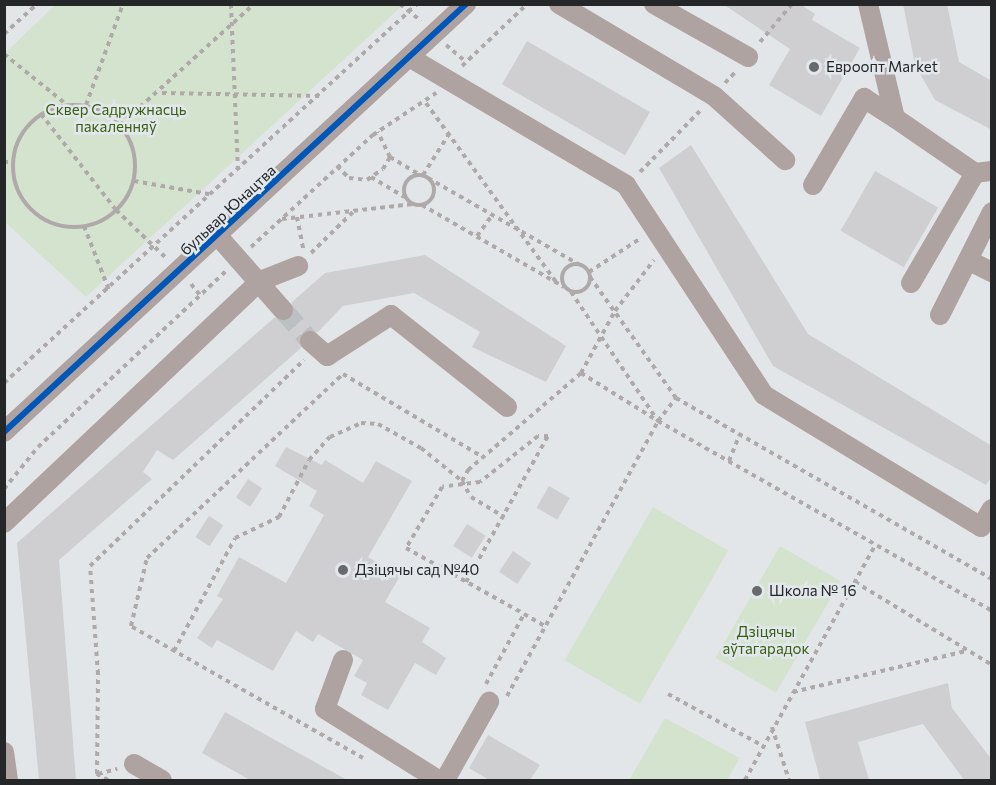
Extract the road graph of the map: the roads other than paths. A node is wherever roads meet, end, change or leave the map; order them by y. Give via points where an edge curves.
1 (559, 4) edge
2 (654, 4) edge
3 (868, 4) edge
4 (459, 7) edge
5 (410, 57) junction
6 (747, 57) dead end
7 (895, 118) junction
8 (785, 160) dead end
9 (983, 172) edge
10 (813, 185) dead end
11 (992, 212) edge
12 (217, 235) junction
13 (968, 260) junction
14 (298, 266) dead end
15 (992, 272) edge
16 (260, 281) junction
17 (911, 283) dead end
18 (283, 310) tunnel mouth
19 (940, 315) dead end
20 (313, 344) tunnel mouth
21 (507, 407) dead end
22 (4, 432) edge
23 (992, 509) edge
24 (4, 524) edge
25 (343, 660) dead end
26 (497, 700) road end
27 (4, 752) edge
28 (134, 764) dead end
29 (8, 780) edge
30 (162, 780) edge
31 (438, 780) edge
32 (445, 780) edge

1 - 8 street via 714,96
2 - 6 street
3 - 7 street
4 - 5 street, бульвар Юнацтва
5 - 12 street, бульвар Юнацтва
5 - 23 street via 626,185 764,395 981,528
7 - 9 street
7 - 10 street via 864,98
9 - 17 street
11 - 13 street
12 - 16 street
12 - 22 street, бульвар Юнацтва
13 - 15 street
13 - 19 street
14 - 16 street
16 - 18 street
16 - 24 street
20 - 21 street via 327,356 391,315
25 - 31 street via 325,709
26 - 32 street
27 - 29 street
28 - 30 street

